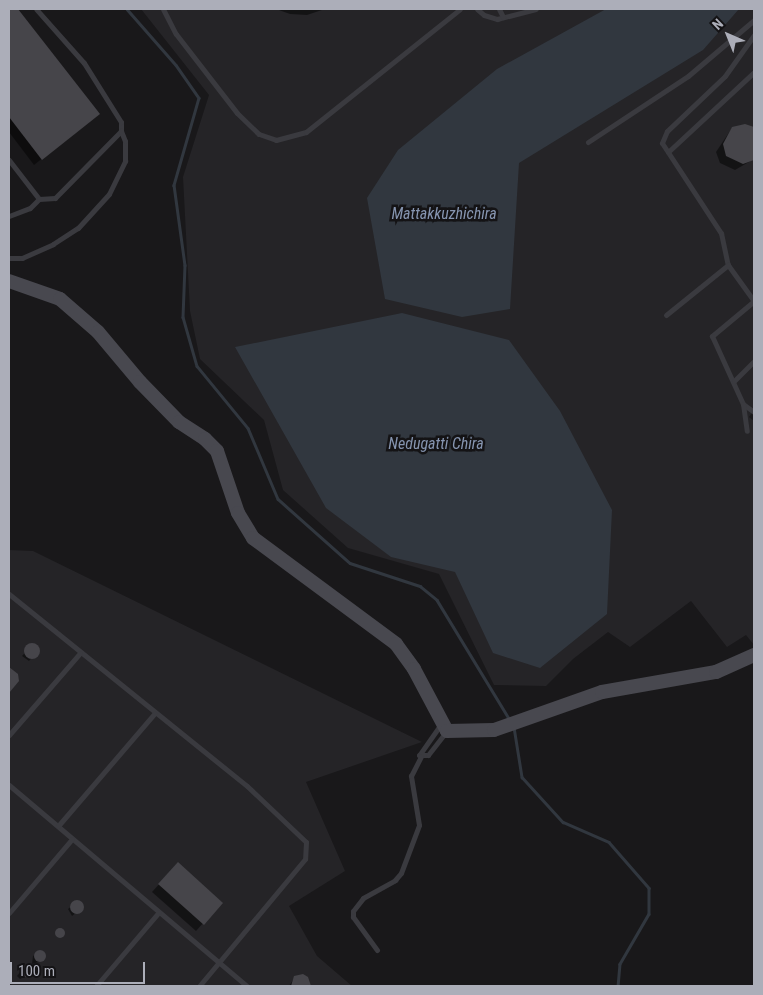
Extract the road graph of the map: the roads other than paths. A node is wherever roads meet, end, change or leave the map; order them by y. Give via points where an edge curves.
1 (36, 9) edge
2 (163, 9) edge
3 (460, 9) edge
4 (477, 9) edge
5 (499, 9) edge
6 (536, 9) edge
7 (503, 17) junction
8 (754, 20) edge
9 (754, 35) edge
10 (754, 72) edge
11 (121, 131) junction
12 (588, 142) dead end
13 (668, 152) junction
14 (9, 160) edge
15 (39, 199) junction
16 (9, 216) edge
17 (9, 258) edge
18 (728, 265) junction
19 (9, 281) edge
20 (754, 301) edge
21 (666, 315) dead end
22 (754, 361) edge
23 (734, 381) junction
24 (743, 404) junction
25 (754, 412) edge
26 (747, 431) dead end
27 (9, 594) edge
28 (80, 653) junction
29 (754, 655) edge
30 (154, 714) junction
31 (443, 728) junction
32 (9, 735) edge
33 (421, 756) junction
34 (9, 785) edge
35 (58, 826) junction
36 (72, 839) junction
37 (159, 912) junction
38 (9, 913) edge
39 (377, 950) dead end
40 (218, 963) junction
41 (96, 986) edge
42 (199, 986) edge
43 (247, 986) edge

1 - 11 lane via 84,63 121,122
2 - 3 lane via 176,34 236,113 260,134 276,140 306,132
4 - 7 lane via 484,15
5 - 7 lane
6 - 7 lane
8 - 12 lane via 688,76
9 - 13 lane via 724,76 667,131 662,143
10 - 13 lane
11 - 15 lane via 55,198
11 - 17 lane via 125,141 125,161 109,194 70,234 22,258
13 - 18 lane via 721,234
14 - 15 lane
15 - 16 lane via 30,208
18 - 20 lane
18 - 21 lane
19 - 31 main road via 60,299 98,332 179,422 217,451 238,513 253,538 396,644 414,669
20 - 23 lane via 712,336
22 - 23 lane
23 - 24 lane
24 - 25 lane
24 - 26 lane
27 - 28 lane
28 - 30 lane via 141,697
28 - 32 lane
29 - 31 main road via 716,672 602,692 485,731
30 - 35 lane
30 - 40 lane via 247,786 306,842 305,859
31 - 33 lane via 428,755
31 - 33 lane via 419,750
33 - 39 lane via 411,776 418,825 401,873 395,880 363,898 353,911 353,917
34 - 35 lane
35 - 36 lane
36 - 37 lane
36 - 38 lane
37 - 40 lane
37 - 41 lane
40 - 42 lane
40 - 43 lane

